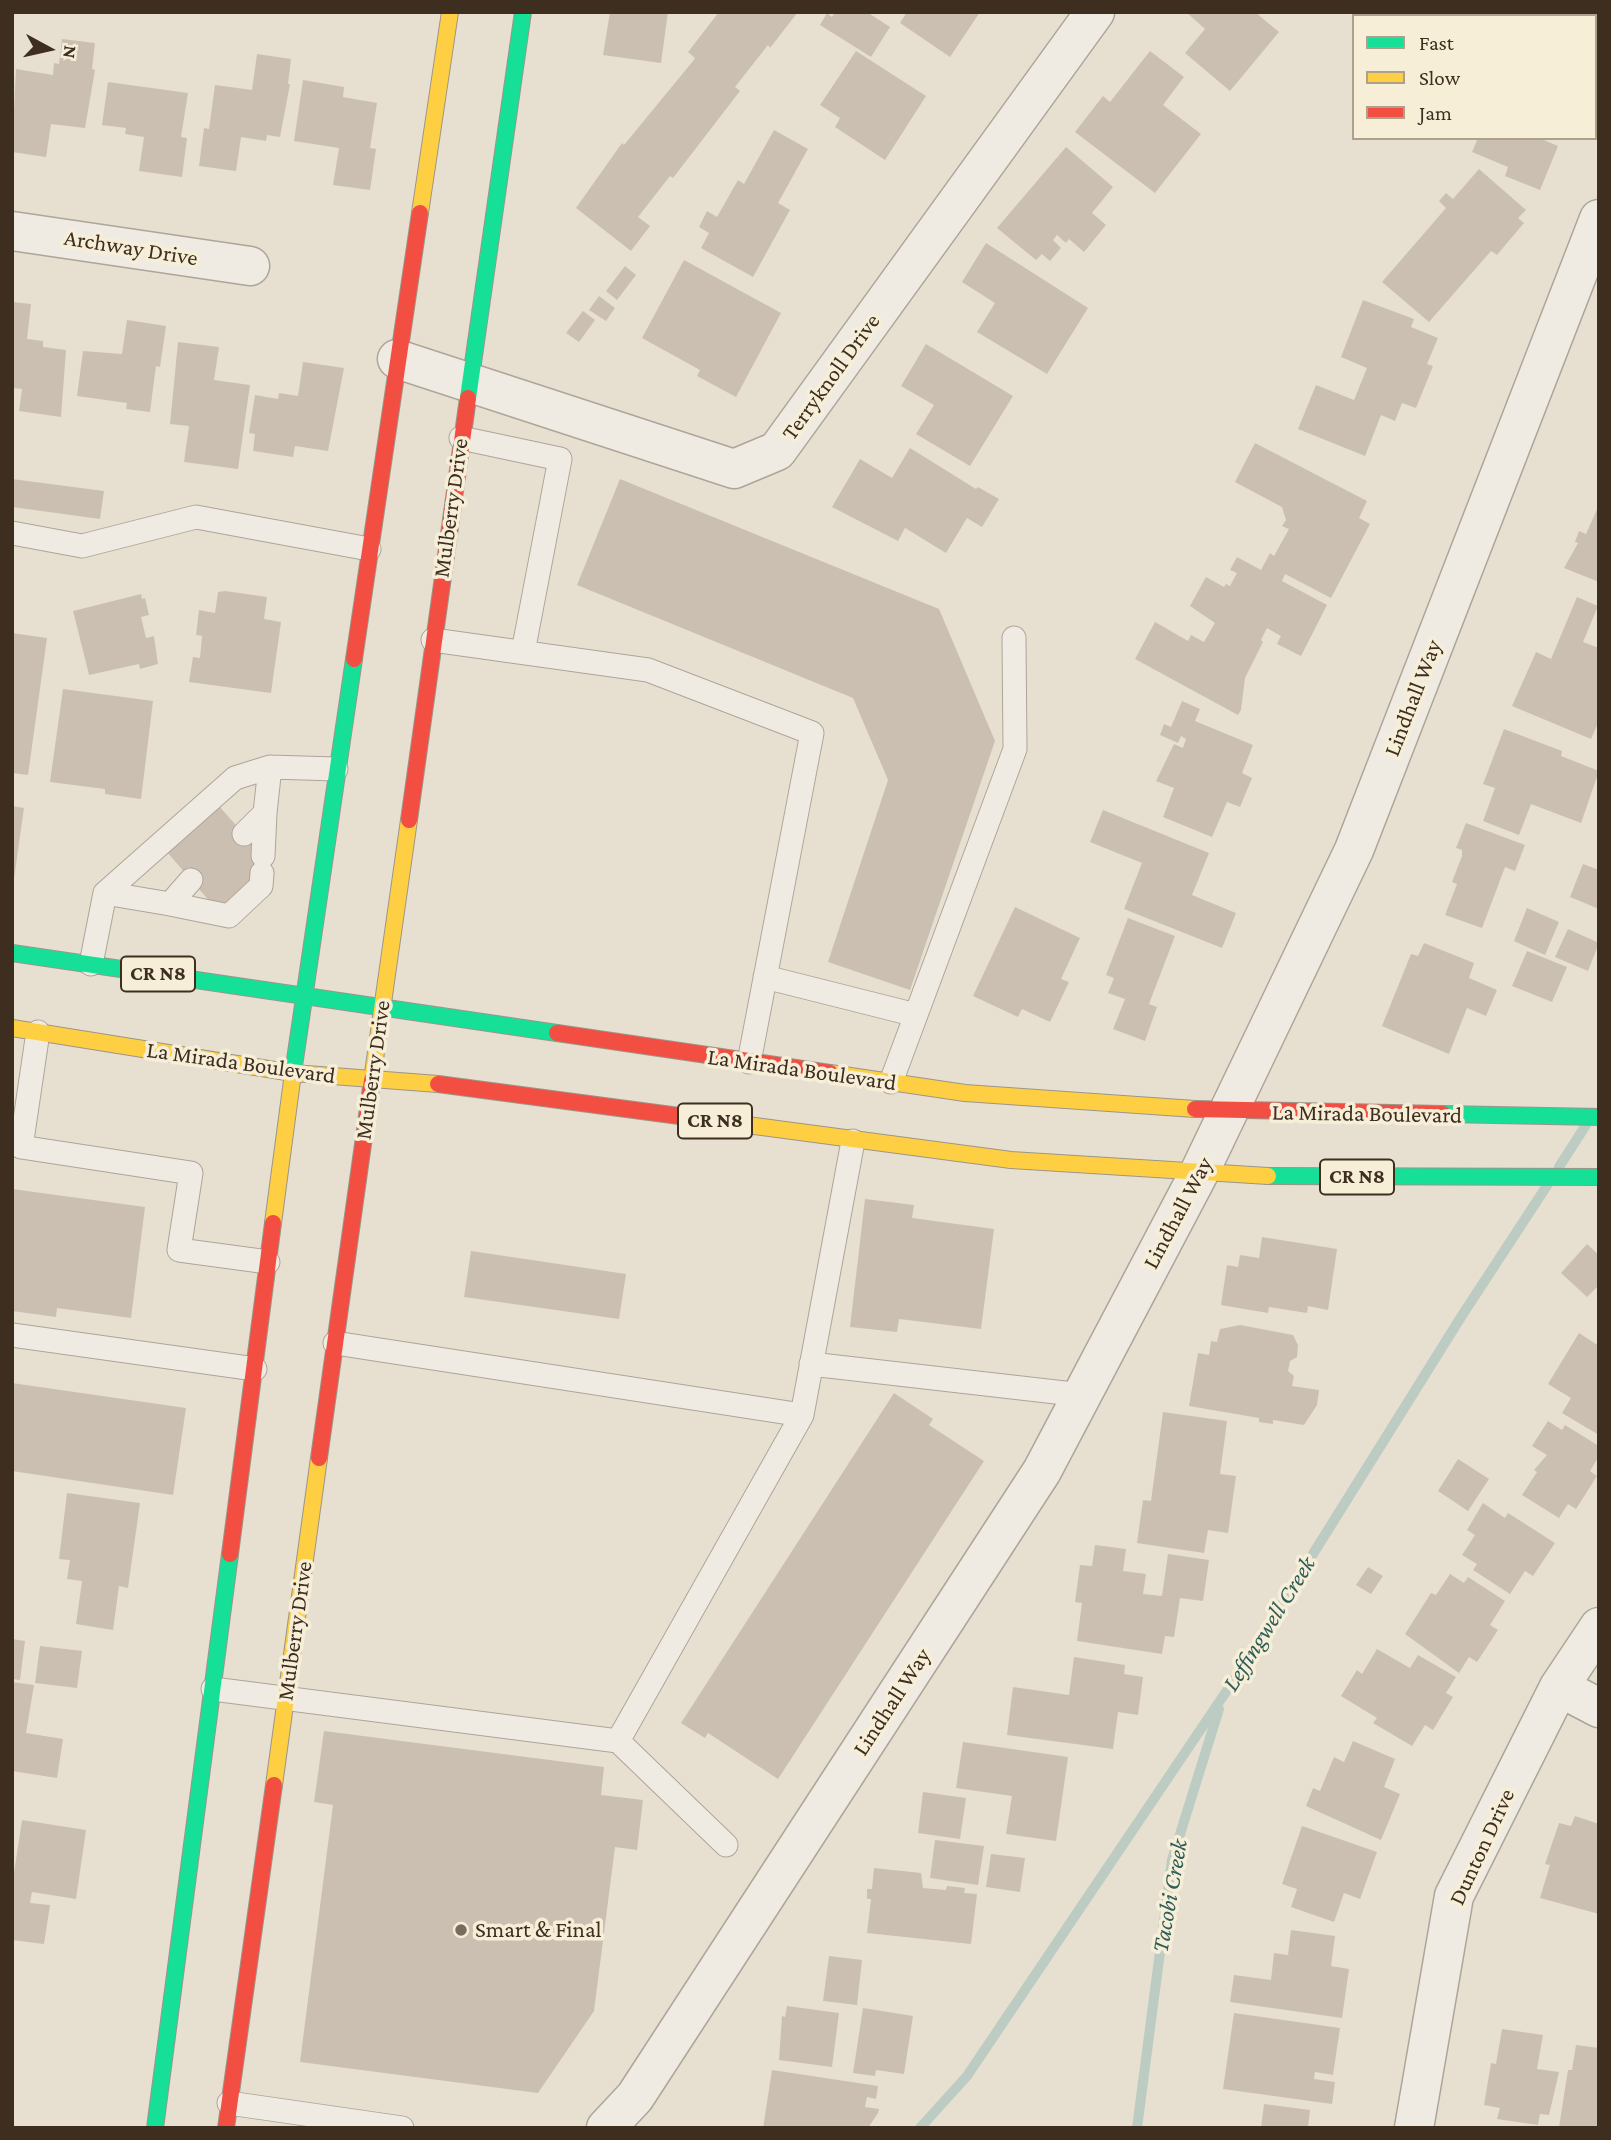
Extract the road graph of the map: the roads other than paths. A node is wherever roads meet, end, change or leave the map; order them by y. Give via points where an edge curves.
1 (450, 12) edge
2 (523, 12) edge
3 (1095, 12) edge
4 (1599, 219) edge
5 (12, 230) edge
6 (250, 266) dead end
7 (397, 359) junction
8 (469, 383) junction
9 (461, 438) junction
10 (12, 533) edge
11 (369, 549) junction
12 (1014, 638) dead end
13 (433, 640) junction
14 (523, 652) junction
15 (270, 766) junction
16 (336, 769) junction
17 (265, 813) junction
18 (244, 834) dead end
19 (191, 880) dead end
20 (105, 892) junction
21 (170, 904) junction
22 (12, 953) edge
23 (91, 964) junction
24 (765, 977) junction
25 (303, 994) junction
26 (382, 1008) junction
27 (916, 1015) junction
28 (12, 1028) edge
29 (38, 1032) junction
30 (749, 1062) junction
31 (293, 1073) junction
32 (372, 1080) junction
33 (891, 1082) junction
34 (1230, 1111) junction
35 (1599, 1117) edge
36 (853, 1141) junction
37 (1198, 1175) junction
38 (1599, 1177) edge
39 (268, 1262) junction
40 (12, 1335) edge
41 (335, 1343) junction
42 (811, 1364) junction
43 (255, 1369) junction
44 (1082, 1395) junction
45 (802, 1415) junction
46 (1599, 1627) edge
47 (1559, 1687) junction
48 (213, 1689) junction
49 (285, 1699) junction
50 (1599, 1708) edge
51 (618, 1741) junction
52 (726, 1845) dead end
53 (229, 2103) junction
54 (155, 2128) edge
55 (226, 2128) edge
56 (402, 2128) edge
57 (606, 2128) edge
58 (1414, 2128) edge

1 - 7 main road
2 - 8 main road, Mulberry Drive
3 - 8 street, Terryknoll Drive via 777,451 734,469
4 - 34 street, Lindhall Way via 1354,850
5 - 6 street, Archway Drive
7 - 8 street, Terryknoll Drive
7 - 11 main road
8 - 9 main road, Mulberry Drive
9 - 13 main road, Mulberry Drive
9 - 14 lane via 560,459
10 - 11 lane via 82,546 196,517
11 - 16 main road
12 - 27 lane via 1015,749
13 - 14 lane
13 - 26 main road, Mulberry Drive
14 - 24 lane via 648,670 811,733
15 - 16 lane
15 - 17 lane
15 - 20 lane via 235,778
16 - 25 main road
17 - 18 lane
17 - 21 lane via 261,886 229,916
19 - 21 lane
20 - 21 lane
20 - 23 lane
22 - 23 main road, La Mirada Boulevard / CR N8
23 - 25 main road, La Mirada Boulevard / CR N8
24 - 27 lane
24 - 30 lane
25 - 26 main road, La Mirada Boulevard / CR N8
25 - 31 main road
26 - 30 main road, La Mirada Boulevard / CR N8
26 - 32 main road, Mulberry Drive
27 - 33 lane
28 - 29 main road, La Mirada Boulevard / CR N8
29 - 31 main road, La Mirada Boulevard / CR N8
29 - 39 lane via 21,1147 191,1173 179,1250
30 - 33 main road, La Mirada Boulevard / CR N8
31 - 32 main road, La Mirada Boulevard / CR N8
31 - 39 main road
32 - 36 main road, La Mirada Boulevard / CR N8 via 449,1085
32 - 41 main road, Mulberry Drive
33 - 34 main road, La Mirada Boulevard / CR N8 via 965,1093
34 - 35 main road, La Mirada Boulevard / CR N8
34 - 37 street, Lindhall Way
36 - 37 main road, La Mirada Boulevard / CR N8
36 - 42 lane
37 - 38 main road, La Mirada Boulevard / CR N8
37 - 44 street, Lindhall Way
39 - 43 main road
40 - 43 lane
41 - 45 lane
41 - 49 main road, Mulberry Drive
42 - 44 lane
42 - 45 lane
43 - 48 main road
44 - 57 street, Lindhall Way via 1042,1471 635,2097
45 - 51 lane
46 - 47 street, Dunton Drive
47 - 50 street
47 - 58 street, Dunton Drive via 1454,1896
48 - 49 lane
48 - 54 main road
49 - 51 lane
49 - 53 main road, Mulberry Drive
51 - 52 lane
53 - 55 main road, Mulberry Drive
53 - 56 lane

